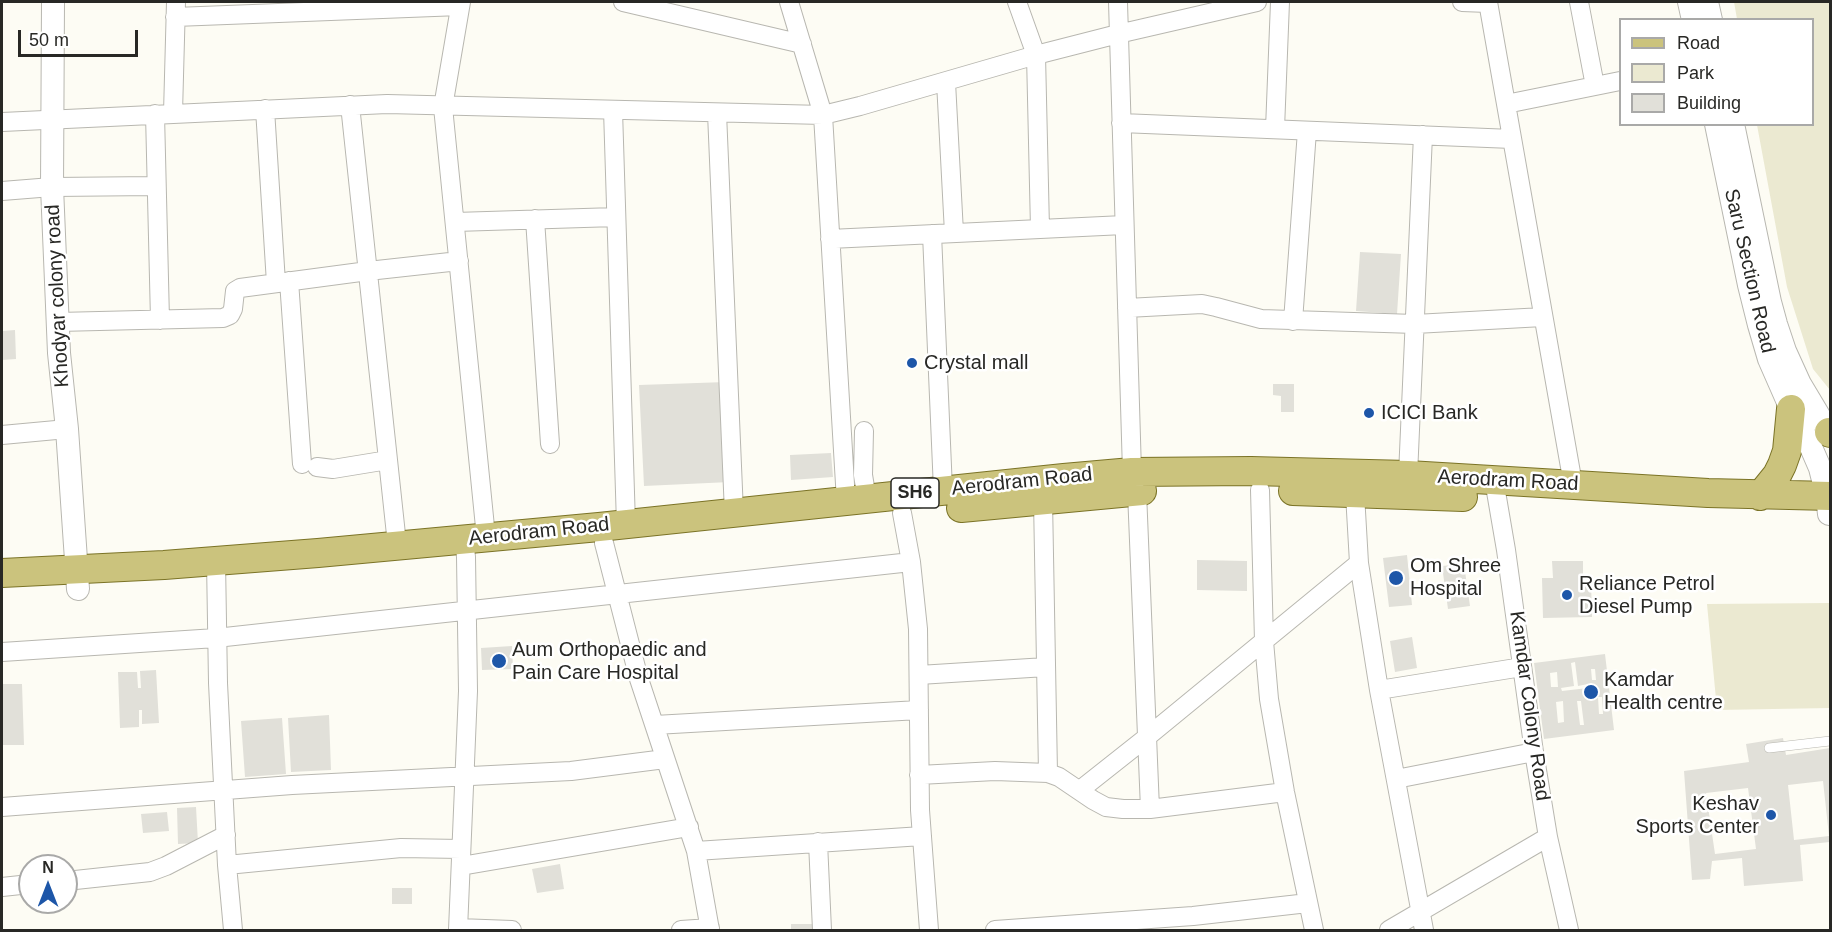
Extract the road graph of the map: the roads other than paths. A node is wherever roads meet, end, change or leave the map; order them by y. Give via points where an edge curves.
1 (52, 2) edge
2 (623, 2) edge
3 (789, 2) edge
4 (1017, 2) edge
5 (1118, 2) edge
6 (1257, 2) edge
7 (1280, 2) edge
8 (1462, 2) edge
9 (1488, 2) edge
10 (1580, 2) edge
11 (1689, 2) edge
12 (1707, 2) edge
13 (461, 4) edge
14 (1220, 6) edge
15 (289, 7) edge
16 (176, 9) edge
17 (1693, 18) edge
18 (1711, 18) edge
19 (1118, 34) junction
20 (802, 44) junction
21 (1036, 55) junction
22 (1619, 81) edge
23 (946, 82) junction
24 (1595, 86) junction
25 (1506, 104) junction
26 (350, 105) junction
27 (443, 107) junction
28 (265, 109) junction
29 (613, 110) junction
30 (164, 113) junction
31 (717, 113) junction
32 (822, 115) junction
33 (53, 119) junction
34 (2, 122) edge
35 (1121, 123) junction
36 (1716, 126) edge
37 (1733, 126) edge
38 (1275, 129) junction
39 (1307, 130) junction
40 (1423, 135) junction
41 (1512, 139) junction
42 (156, 186) junction
43 (52, 187) junction
44 (2, 191) edge
45 (616, 217) junction
46 (535, 219) junction
47 (455, 222) junction
48 (1124, 225) junction
49 (1040, 229) junction
50 (954, 233) junction
51 (933, 234) junction
52 (830, 239) junction
53 (459, 261) junction
54 (368, 271) junction
55 (282, 282) junction
56 (1127, 308) junction
57 (1543, 317) junction
58 (160, 320) junction
59 (1293, 321) junction
60 (58, 322) junction
61 (1415, 324) junction
62 (1791, 409) junction
63 (68, 429) junction
64 (864, 431) dead end
65 (1830, 433) edge
66 (2, 435) edge
67 (550, 444) dead end
68 (388, 460) junction
69 (1408, 475) junction
70 (1134, 482) junction
71 (1573, 484) junction
72 (1495, 489) junction
73 (943, 490) junction
74 (1260, 490) junction
75 (1355, 494) junction
76 (1760, 496) junction
77 (856, 500) junction
78 (1043, 500) junction
79 (1829, 505) edge
80 (734, 513) junction
81 (902, 513) junction
82 (626, 524) junction
83 (604, 543) junction
84 (397, 544) junction
85 (472, 545) junction
86 (911, 562) junction
87 (1359, 563) junction
88 (216, 570) junction
89 (2, 573) edge
90 (78, 580) junction
91 (2, 593) edge
92 (617, 595) junction
93 (466, 611) junction
94 (216, 638) junction
95 (1264, 641) junction
96 (2, 652) edge
97 (1046, 667) junction
98 (1522, 667) junction
99 (919, 675) junction
100 (1379, 690) junction
101 (919, 710) junction
102 (655, 725) junction
103 (1147, 738) junction
104 (1830, 741) edge
105 (1769, 748) dead end
106 (1534, 752) junction
107 (664, 759) junction
108 (1048, 773) junction
109 (920, 775) junction
110 (464, 776) junction
111 (1396, 778) junction
112 (224, 790) junction
113 (1080, 790) junction
114 (1285, 792) junction
115 (2, 807) edge
116 (1150, 809) junction
117 (689, 827) junction
118 (226, 835) junction
119 (922, 836) junction
120 (1548, 837) junction
121 (818, 842) junction
122 (696, 851) junction
123 (461, 857) junction
124 (227, 865) junction
125 (78, 880) edge
126 (18, 885) edge
127 (2, 887) edge
128 (1308, 903) junction
129 (1421, 910) junction
130 (458, 929) edge
131 (710, 929) edge
132 (233, 930) edge
133 (512, 930) edge
134 (681, 930) edge
135 (822, 930) edge
136 (929, 930) edge
137 (995, 930) edge
138 (1314, 930) edge
139 (1389, 930) edge
140 (1424, 930) edge
141 (1569, 930) edge

1 - 33 street, Khodyar colony road
2 - 20 street
3 - 20 street
4 - 21 street
5 - 19 street
6 - 14 street
7 - 38 street
8 - 9 street
9 - 25 street
10 - 24 street
11 - 17 street
12 - 18 street
13 - 15 street
13 - 27 street
14 - 19 street
15 - 16 street
16 - 30 street
19 - 21 street
19 - 35 street
20 - 32 street
21 - 23 street
21 - 49 street
22 - 24 street
23 - 32 street
23 - 50 street
24 - 25 street
25 - 41 street
26 - 27 street
26 - 28 street
26 - 54 street
27 - 29 street
27 - 47 street
28 - 30 street
28 - 55 street
29 - 31 street
29 - 45 street
30 - 33 street
30 - 42 street
31 - 32 street
31 - 80 street
32 - 52 street
33 - 34 street
33 - 43 street, Khodyar colony road
35 - 38 street
35 - 48 street
36 - 62 street, Saru Section Road via 1759,325 1769,360
37 - 65 street, Saru Section Road via 1776,324 1800,384
38 - 39 street
39 - 40 street
39 - 59 street
40 - 41 street
40 - 61 street
41 - 57 street
42 - 43 street
42 - 58 street
43 - 44 street
43 - 60 street, Khodyar colony road
45 - 46 street
45 - 82 street
46 - 47 street
46 - 67 street
47 - 53 street
48 - 49 street
48 - 56 street
49 - 50 street
50 - 51 street
51 - 52 street
51 - 73 street
52 - 77 street
53 - 54 street
53 - 85 street
54 - 55 street
54 - 68 street
55 - 58 street via 235,291 233,309 224,318
55 - 68 street via 310,466 333,469
56 - 59 street via 1202,304 1261,319
56 - 70 street
57 - 61 street
57 - 71 street
58 - 60 street
59 - 61 street
60 - 63 street, Khodyar colony road
61 - 69 street
62 - 76 main road via 1787,451 1777,475
62 - 79 street, Saru Section Road via 1820,468
63 - 66 street
63 - 90 street, Khodyar colony road
64 - 77 street via 863,475
68 - 84 street
69 - 70 main road, Aerodram Road / SH6 via 1251,471
69 - 72 main road, Aerodram Road / SH6
70 - 73 main road, Aerodram Road / SH6
70 - 74 main road, Aerodram Road / SH6
70 - 78 main road, Aerodram Road / SH6
70 - 103 street
71 - 72 main road, Aerodram Road / SH6
71 - 76 main road, Aerodram Road / SH6
72 - 75 main road, Aerodram Road / SH6
72 - 79 main road, Aerodram Road / SH6 via 1743,513
72 - 98 street, Kamdar Colony Road
73 - 77 main road, Aerodram Road / SH6
74 - 75 main road, Aerodram Road / SH6
74 - 95 street
75 - 87 street
76 - 79 main road, Aerodram Road / SH6
77 - 80 main road, Aerodram Road / SH6
78 - 81 main road, Aerodram Road / SH6
78 - 97 street
80 - 82 main road, Aerodram Road / SH6
81 - 83 main road, Aerodram Road / SH6
81 - 86 street
82 - 85 main road, Aerodram Road / SH6
83 - 85 main road, Aerodram Road / SH6
83 - 92 street
84 - 85 main road, Aerodram Road / SH6
84 - 88 main road, Aerodram Road / SH6
85 - 88 main road, Aerodram Road / SH6 via 328,567
85 - 93 street
86 - 92 street
86 - 99 street
87 - 95 street
87 - 100 street
88 - 90 main road, Aerodram Road / SH6
88 - 94 street
89 - 90 main road, Aerodram Road / SH6
90 - 91 main road, Aerodram Road / SH6
92 - 93 street
92 - 102 street
93 - 94 street
93 - 110 street
94 - 96 street
94 - 112 street
95 - 103 street
95 - 114 street via 1269,699
97 - 99 street
97 - 108 street
98 - 100 street
98 - 106 street, Kamdar Colony Road
99 - 101 street
100 - 111 street
101 - 102 street
101 - 109 street
102 - 107 street
103 - 113 street
103 - 116 street
104 - 105 lane
106 - 111 street
106 - 120 street, Kamdar Colony Road
107 - 110 street via 571,771
107 - 117 street
108 - 109 street
108 - 113 street
109 - 119 street
110 - 112 street
110 - 123 street
111 - 129 street
112 - 115 street
112 - 118 street
113 - 116 street via 1106,807
114 - 116 street
114 - 128 street
117 - 122 street
117 - 123 street
118 - 124 street
118 - 125 street via 150,872
119 - 121 street
119 - 136 street
120 - 129 street
120 - 141 street, Kamdar Colony Road
121 - 122 street
121 - 135 street
122 - 131 street
123 - 124 street via 401,848
123 - 130 street
124 - 132 street
126 - 127 street
128 - 137 street via 1193,916
128 - 138 street
129 - 139 street
129 - 140 street
130 - 133 street
131 - 134 street

